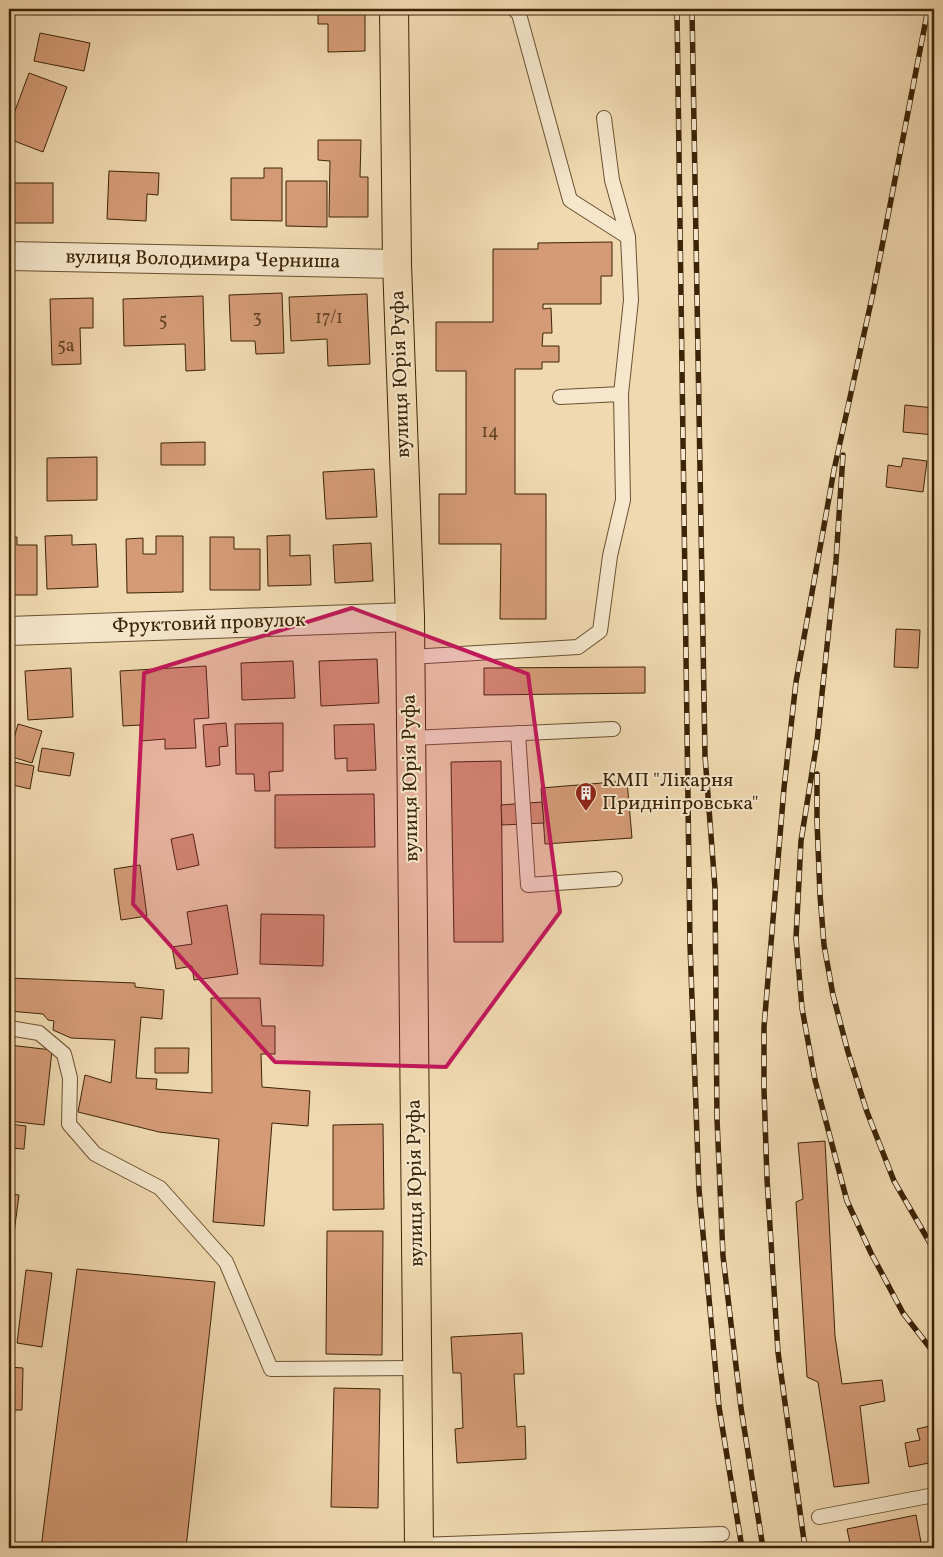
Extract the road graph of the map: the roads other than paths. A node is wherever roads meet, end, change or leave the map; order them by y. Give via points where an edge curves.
1 (394, 9) edge
2 (514, 9) edge
3 (604, 118) dead end
4 (628, 237) junction
5 (9, 256) edge
6 (398, 264) junction
7 (621, 394) junction
8 (560, 397) dead end
9 (410, 617) junction
10 (9, 631) edge
11 (410, 657) junction
12 (613, 729) dead end
13 (518, 733) junction
14 (411, 738) junction
15 (615, 879) dead end
16 (9, 1028) edge
17 (418, 1368) junction
18 (934, 1495) edge
19 (819, 1517) dead end
20 (722, 1534) dead end
21 (419, 1546) edge

1 - 6 main road, вулиця Юрія Руфа
2 - 4 lane via 519,14 570,200
3 - 4 lane via 612,180
4 - 7 lane via 631,300
5 - 6 street, вулиця Володимира Черниша
6 - 9 main road, вулиця Юрія Руфа
7 - 8 lane
7 - 11 lane via 623,500 610,556 600,631 578,647
9 - 10 street, Фруктовий провулок
9 - 11 main road, вулиця Юрія Руфа
11 - 14 main road, вулиця Юрія Руфа
12 - 13 lane
13 - 14 lane
13 - 15 lane via 528,885
14 - 17 main road, вулиця Юрія Руфа
16 - 17 lane via 39,1034 64,1054 70,1078 68,1124 96,1154 160,1188 226,1262 271,1369
17 - 21 main road, вулиця Юрія Руфа
18 - 19 lane
20 - 21 lane

